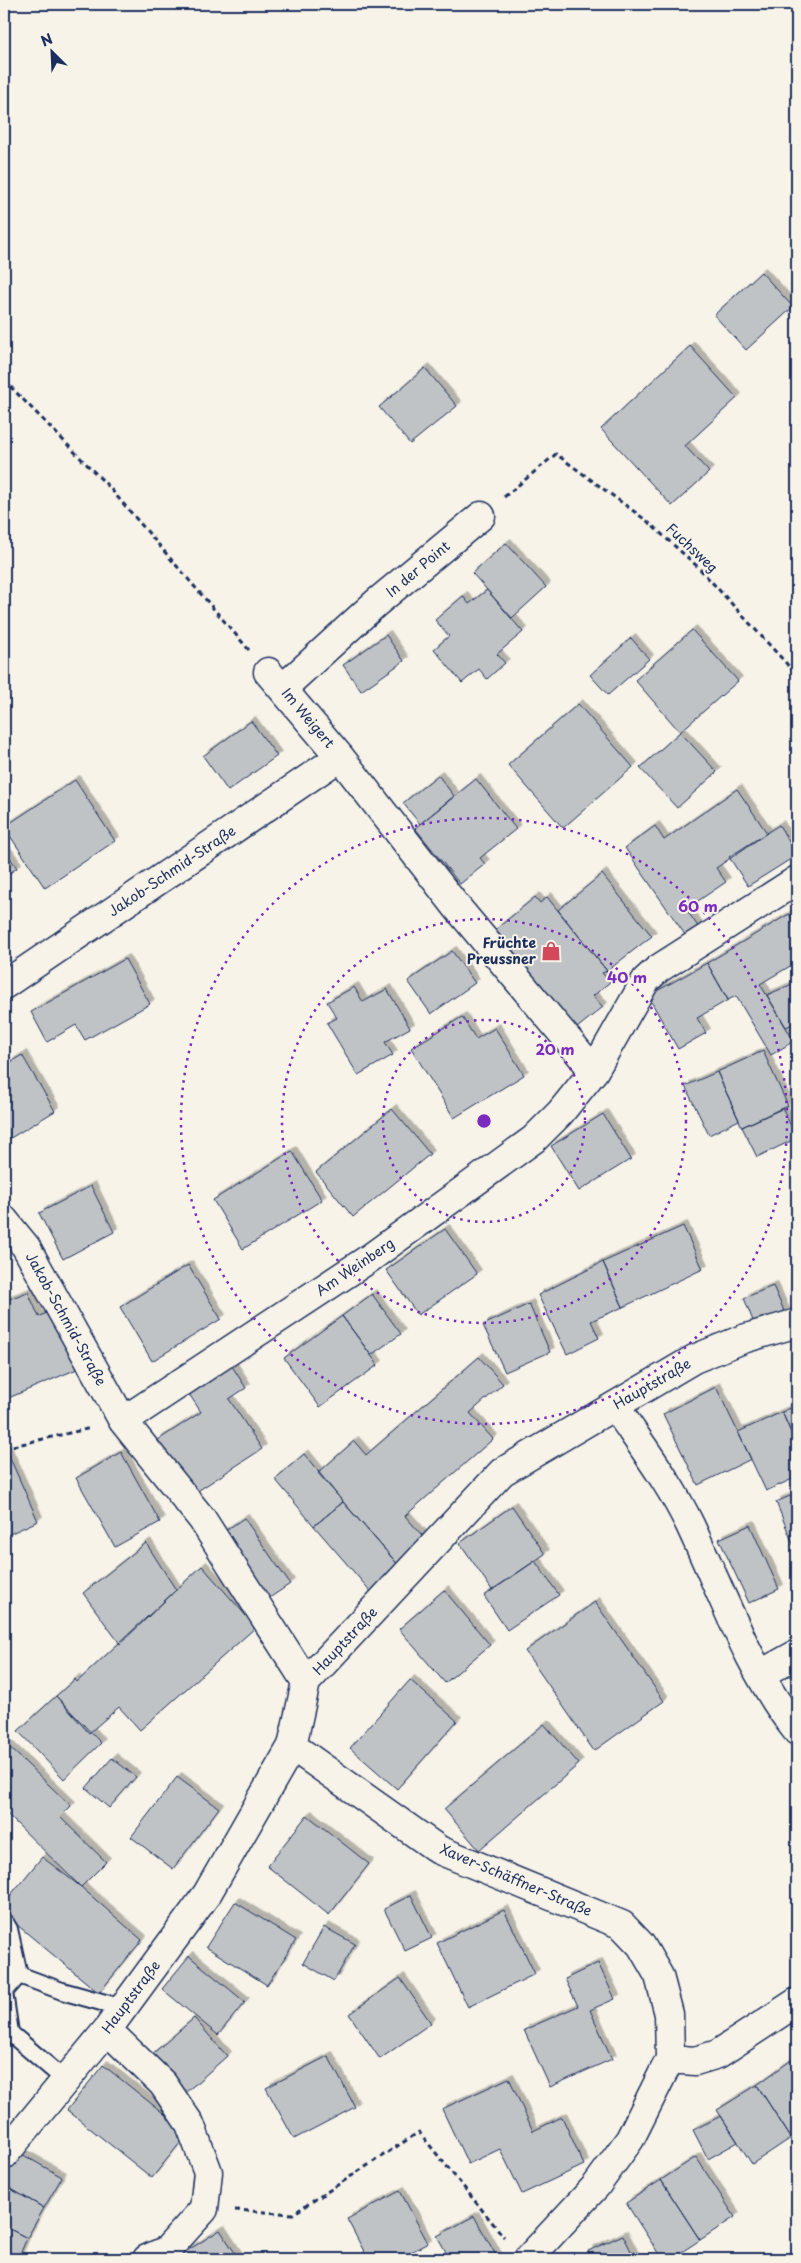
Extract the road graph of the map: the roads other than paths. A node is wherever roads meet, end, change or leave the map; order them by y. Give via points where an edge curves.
1 (481, 516) road end
2 (276, 680) joint
3 (340, 757) junction
4 (797, 880) edge
5 (4, 985) edge
6 (594, 1071) junction
7 (4, 1220) edge
8 (797, 1323) edge
9 (615, 1406) junction
10 (123, 1420) junction
11 (797, 1654) edge
12 (761, 1674) junction
13 (306, 1682) junction
14 (797, 1732) edge
15 (292, 1746) junction
16 (4, 1921) edge
17 (19, 1975) junction
18 (797, 2002) edge
19 (123, 2008) junction
20 (107, 2030) junction
21 (670, 2059) junction
22 (65, 2080) junction
23 (4, 2155) edge
24 (519, 2252) edge
25 (147, 2259) edge

1 - 2 street, In der Point
2 - 3 street, Im Weigert
3 - 5 street, Jakob-Schmid-Straße
3 - 6 street, Im Weigert via 456,906
4 - 6 street, Am Weinberg via 658,969 646,980
6 - 10 street, Am Weinberg via 560,1114 534,1139 370,1258
7 - 10 street, Jakob-Schmid-Straße via 26,1248
8 - 9 street, Hauptstraße via 743,1339 694,1360
9 - 12 street via 669,1486 690,1524 733,1624
9 - 13 street, Hauptstraße via 502,1472
10 - 13 street via 202,1519
11 - 12 street
12 - 14 street
13 - 15 street, Hauptstraße
15 - 19 street, Hauptstraße via 207,1894
15 - 21 street, Xaver-Schäffner-Straße via 439,1850 622,1925 641,1945 659,1976 669,2014
16 - 17 lane via 9,1929
17 - 19 lane
17 - 22 lane via 4,1992 10,2033
18 - 21 street via 718,2054 695,2061
19 - 20 street, Hauptstraße
20 - 22 street, Hauptstraße
20 - 25 street via 163,2084 190,2124 208,2172 204,2208 167,2250
21 - 24 street, Xaver-Schäffner-Straße via 630,2139 596,2186
22 - 23 street, Hauptstraße

